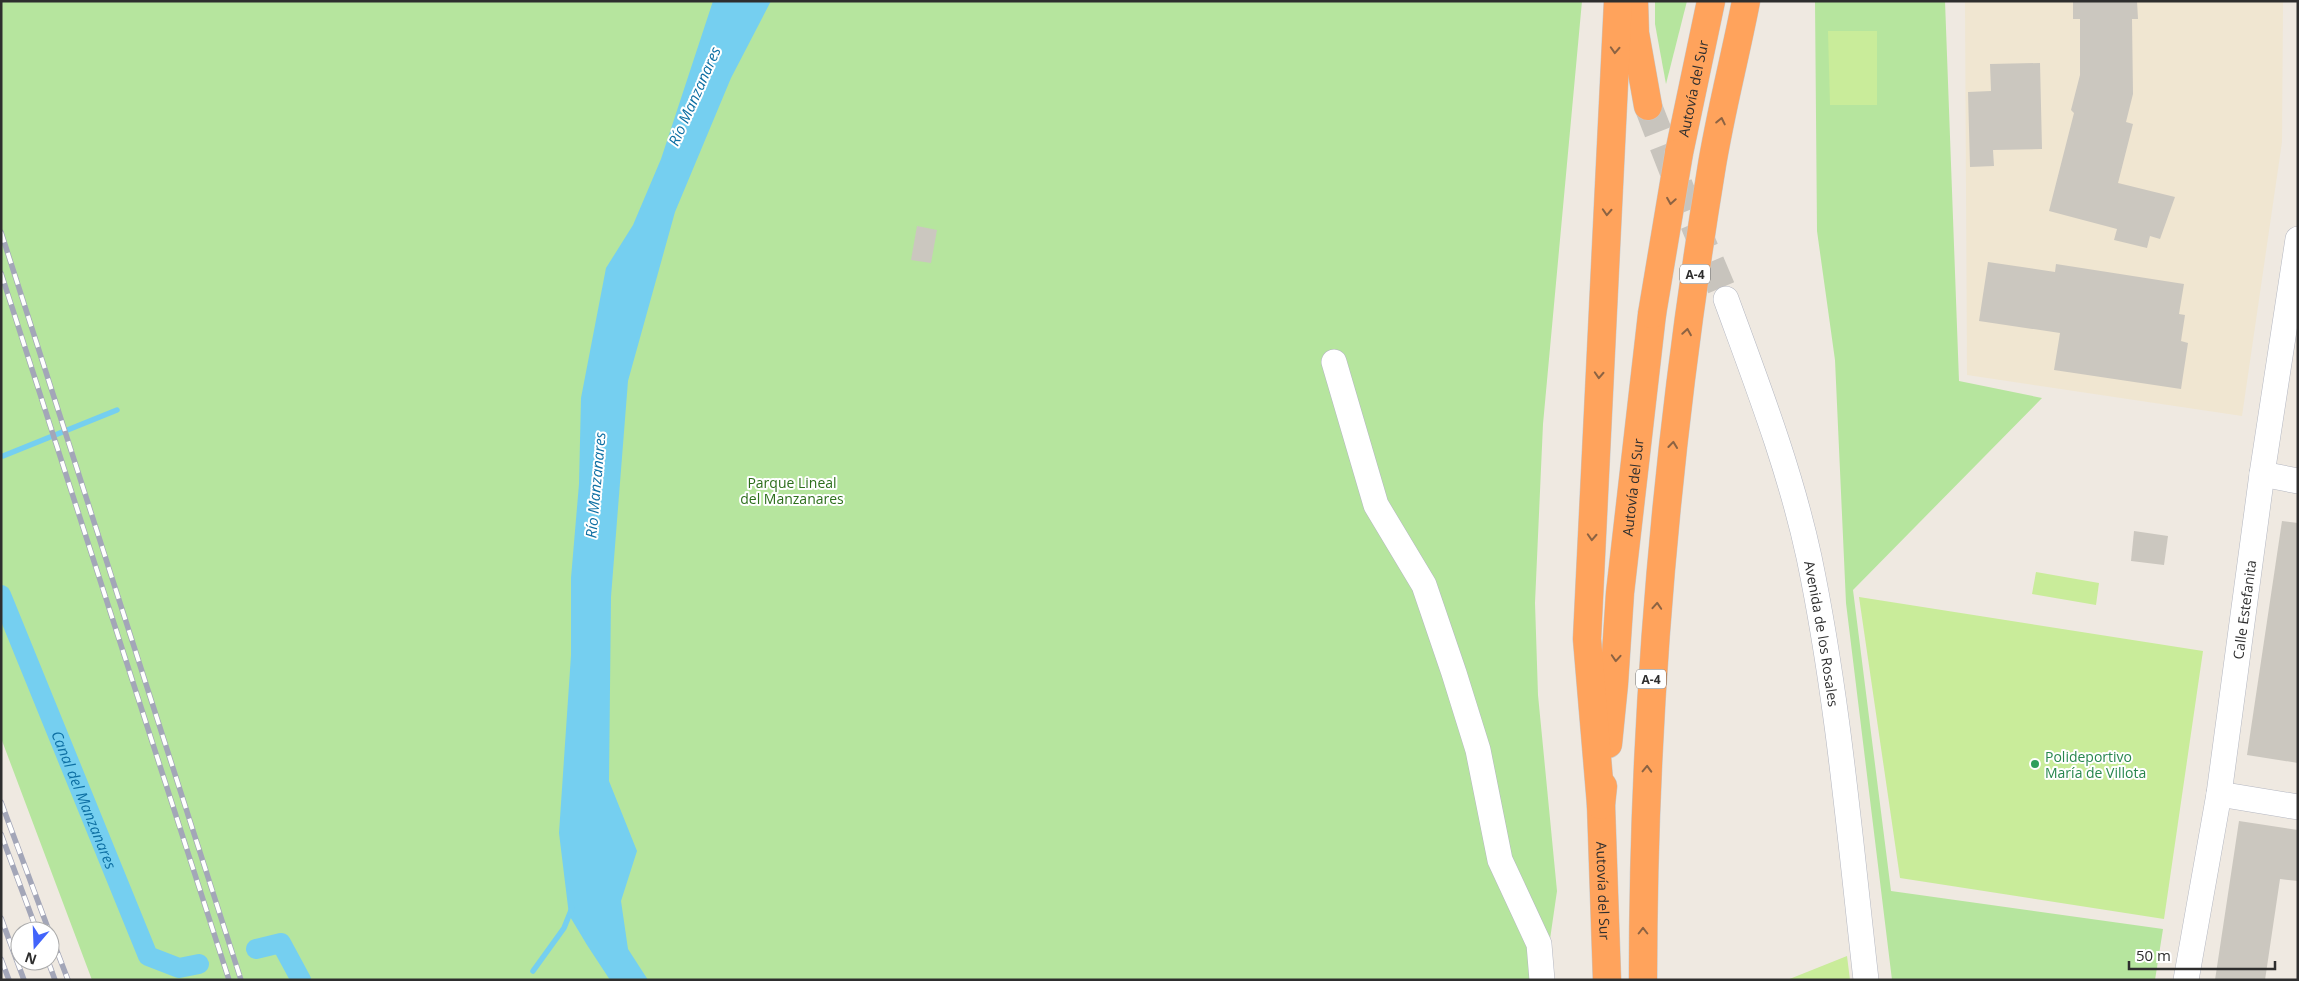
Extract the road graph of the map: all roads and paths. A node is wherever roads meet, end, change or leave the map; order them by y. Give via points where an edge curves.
1 (1618, 1) edge
2 (1634, 1) edge
3 (1711, 1) edge
4 (1746, 1) edge
5 (1648, 106) tunnel mouth
6 (2298, 239) edge
7 (1726, 299) tunnel mouth
8 (1334, 362) dead end
9 (2262, 474) junction
10 (2298, 481) edge
11 (2218, 794) junction
12 (1601, 805) junction
13 (2298, 807) edge
14 (1542, 980) edge
15 (1607, 980) edge
16 (1643, 980) edge
17 (1866, 980) edge
18 (2186, 980) edge

1 -> 12 highway via 1587,639
2 - 5 highway via 1635,33
3 -> 12 highway, Autovía del Sur / A-4, bridge via 1679,153 1652,314 1622,574
16 -> 4 highway, A-4 via 1649,714 1679,380 1712,168
6 - 9 street, Calle Estefanita
7 - 17 street, Avenida de los Rosales via 1788,476 1809,556 1826,647
8 - 14 street via 1376,505 1424,585 1454,673 1478,750 1500,860 1539,944
9 - 10 street
9 - 11 street, Calle Estefanita
11 - 13 street
11 - 18 street, Calle Estefanita
12 - 15 highway, Autovía del Sur / A-4

